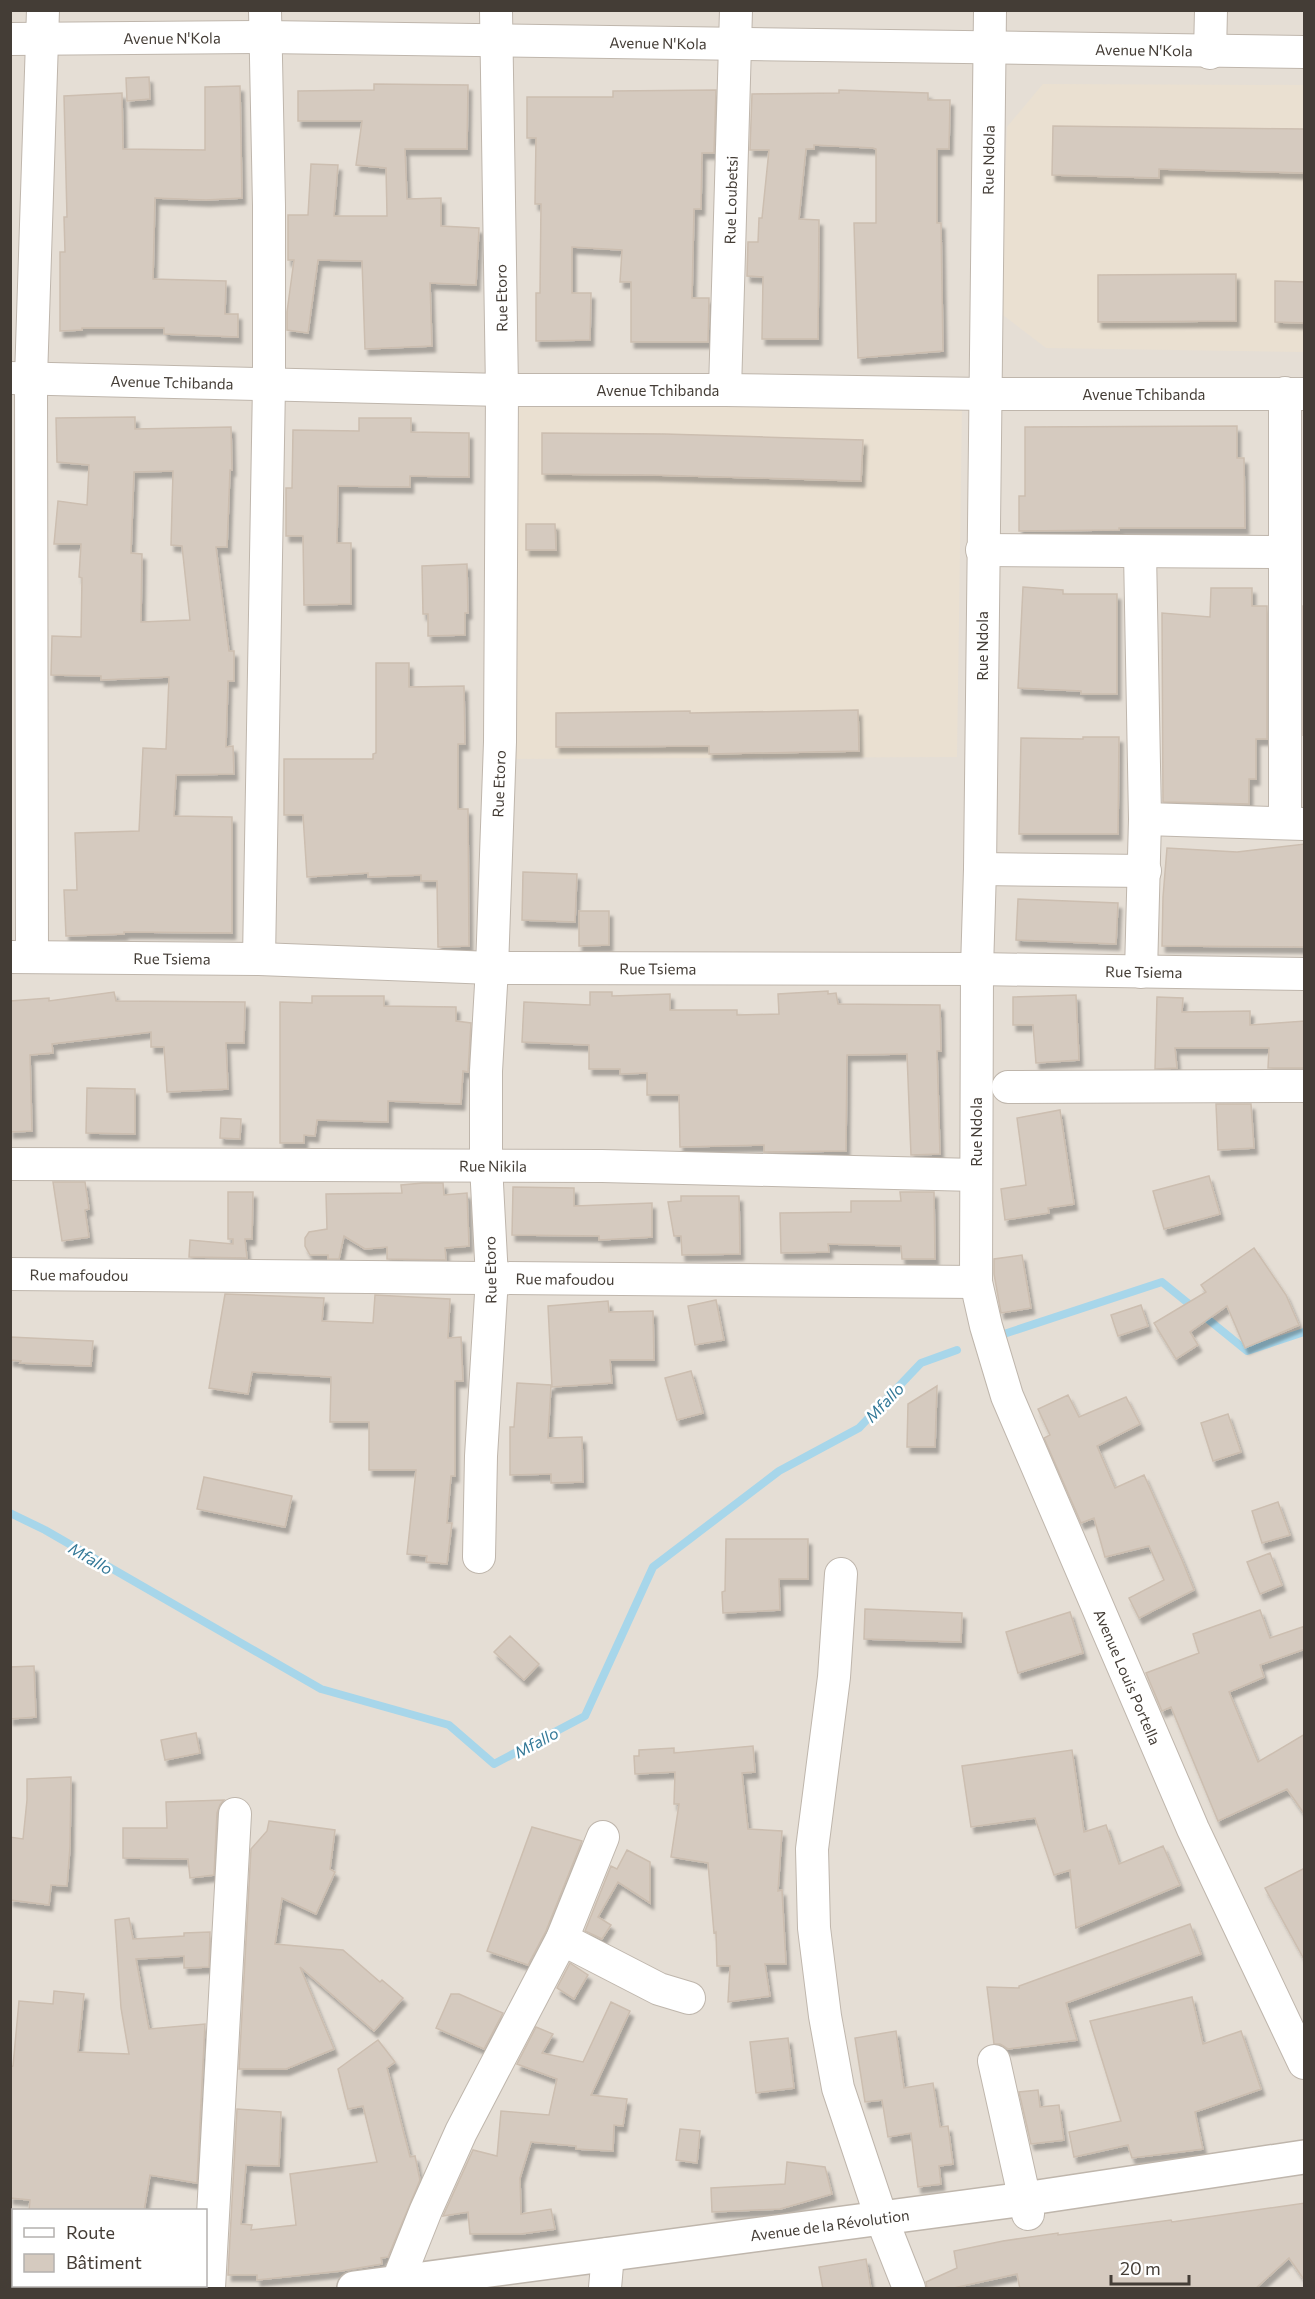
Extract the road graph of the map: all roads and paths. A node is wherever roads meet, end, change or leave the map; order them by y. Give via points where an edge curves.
1 (496, 10) edge
2 (736, 10) edge
3 (990, 10) edge
4 (1211, 10) edge
5 (265, 24) edge
6 (43, 25) edge
7 (10, 39) edge
8 (496, 42) junction
9 (736, 43) junction
10 (990, 49) junction
11 (1210, 52) junction
12 (1305, 52) edge
13 (21, 378) edge
14 (269, 384) junction
15 (502, 390) junction
16 (725, 390) junction
17 (1295, 393) edge
18 (984, 394) junction
19 (982, 550) junction
20 (1140, 552) junction
21 (1284, 552) junction
22 (1145, 819) junction
23 (1295, 824) edge
24 (980, 869) junction
25 (1145, 872) junction
26 (21, 957) edge
27 (259, 959) junction
28 (492, 968) junction
29 (977, 969) junction
30 (1141, 972) junction
31 (1305, 974) edge
32 (1305, 1086) edge
33 (1008, 1087) dead end
34 (10, 1164) edge
35 (486, 1165) junction
36 (976, 1175) junction
37 (10, 1274) edge
38 (492, 1278) junction
39 (976, 1282) junction
40 (479, 1557) dead end
41 (841, 1574) dead end
42 (235, 1814) dead end
43 (603, 1837) dead end
44 (562, 1939) junction
45 (689, 1998) dead end
46 (994, 2061) dead end
47 (1305, 2063) edge
48 (1305, 2157) edge
49 (1305, 2174) edge
50 (1026, 2206) junction
51 (885, 2225) junction
52 (607, 2277) edge
53 (396, 2286) edge
54 (209, 2289) edge
55 (354, 2289) edge
56 (465, 2289) edge
57 (909, 2289) edge

1 - 8 street, Rue Etoro
2 - 9 street, Rue Loubetsi
3 - 10 street, Rue Ndola
4 - 11 street
5 - 6 street, Avenue N'Kola
5 - 8 street, Avenue N'Kola
5 - 14 street
6 - 7 street, Avenue N'Kola
6 - 13 street
8 - 9 street, Avenue N'Kola
8 - 15 street, Rue Etoro
9 - 10 street, Avenue N'Kola
9 - 16 street, Rue Loubetsi
10 - 11 street, Avenue N'Kola
10 - 18 street, Rue Ndola
11 - 12 street, Avenue N'Kola
13 - 14 street, Avenue Tchibanda
13 - 26 street
14 - 15 street, Avenue Tchibanda
14 - 27 street
15 - 16 street, Avenue Tchibanda
15 - 28 street, Rue Etoro via 500,742
16 - 18 street, Avenue Tchibanda
17 - 18 street, Avenue Tchibanda
17 - 21 street
18 - 19 street, Rue Ndola
19 - 20 street
19 - 24 street, Rue Ndola
20 - 21 street
20 - 22 street
21 - 23 street
22 - 23 street
22 - 25 street
24 - 25 street
24 - 29 street, Rue Ndola
25 - 30 street
26 - 27 street, Rue Tsiema
27 - 28 street, Rue Tsiema
28 - 29 street, Rue Tsiema
28 - 35 street, Rue Etoro
29 - 30 street, Rue Tsiema
29 - 36 street, Rue Ndola
30 - 31 street, Rue Tsiema
32 - 33 street
34 - 35 street, Rue Nikila
35 - 36 street, Rue Nikila
35 - 38 street, Rue Etoro
36 - 39 street, Rue Ndola
37 - 38 street, Rue mafoudou
38 - 39 street, Rue mafoudou
38 - 40 street, Rue Etoro via 480,1456
39 - 47 street, Avenue Louis Portella via 1006,1396 1193,1829
41 - 51 street via 834,1677 812,1849 814,1928 838,2088
42 - 54 street
43 - 44 street
44 - 45 street via 659,1989
44 - 53 street via 461,2132
46 - 50 street
48 - 50 street, Avenue de la Révolution
49 - 50 street, Avenue de la Révolution
50 - 51 street, Avenue de la Révolution
51 - 52 street, Avenue de la Révolution
51 - 57 street
52 - 53 street, Avenue de la Révolution
52 - 56 street, Avenue de la Révolution
53 - 55 street, Avenue de la Révolution

